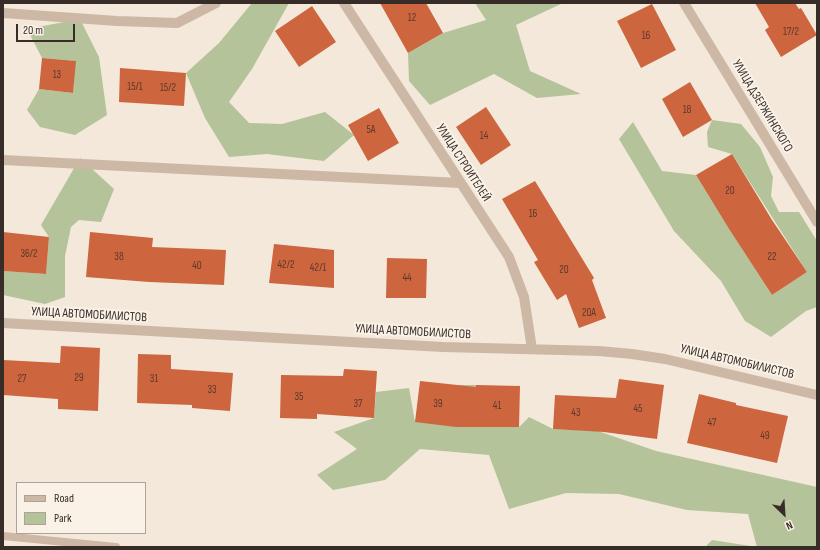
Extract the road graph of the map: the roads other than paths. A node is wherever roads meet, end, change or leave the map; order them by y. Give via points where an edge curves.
1 (216, 3) edge
2 (344, 3) edge
3 (684, 3) edge
4 (3, 14) edge
5 (3, 160) edge
6 (460, 183) junction
7 (817, 222) edge
8 (3, 323) edge
9 (532, 349) junction
10 (817, 395) edge
11 (3, 536) edge
12 (116, 547) edge

1 - 4 street via 177,23
2 - 6 street, УЛИЦА СТРОИТЕЛЕЙ
3 - 7 street, УЛИЦА ДЗЕРЖИНСКОГО
5 - 6 street
6 - 9 street, УЛИЦА СТРОИТЕЛЕЙ via 509,257 524,297
8 - 9 street, УЛИЦА АВТОМОБИЛИСТОВ via 443,347
9 - 10 street, УЛИЦА АВТОМОБИЛИСТОВ via 598,351 665,358
11 - 12 lane

